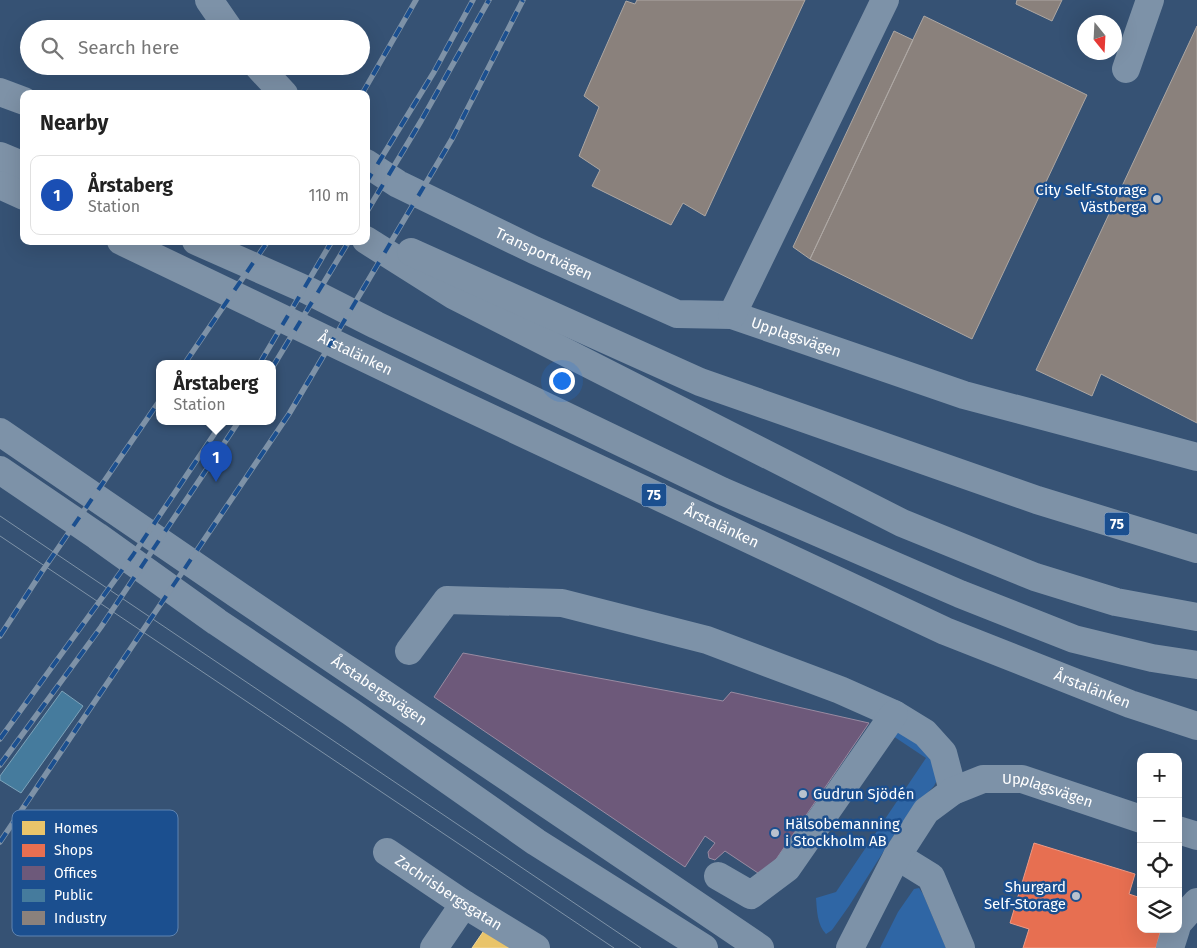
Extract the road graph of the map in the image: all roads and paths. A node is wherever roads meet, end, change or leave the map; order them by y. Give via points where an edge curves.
1 (209, 0) edge
2 (885, 0) edge
3 (1150, 0) edge
4 (223, 20) edge
5 (1126, 69) dead end
6 (266, 75) edge
7 (280, 90) edge
8 (0, 92) edge
9 (20, 100) edge
10 (0, 156) edge
11 (20, 164) edge
12 (370, 166) edge
13 (0, 185) edge
14 (20, 194) edge
15 (370, 234) edge
16 (370, 243) edge
17 (129, 245) edge
18 (205, 245) edge
19 (732, 315) junction
20 (0, 432) edge
21 (1197, 457) edge
22 (0, 470) edge
23 (1197, 549) edge
24 (1197, 617) edge
25 (409, 651) dead end
26 (1197, 665) edge
27 (894, 714) junction
28 (1197, 726) edge
29 (953, 791) junction
30 (1137, 818) edge
31 (1182, 831) edge
32 (1197, 836) edge
33 (387, 852) dead end
34 (897, 856) junction
35 (718, 876) dead end
36 (1197, 902) edge
37 (464, 904) junction
38 (1182, 919) edge
39 (1175, 933) edge
40 (434, 948) edge
41 (536, 948) edge
42 (704, 948) edge
43 (760, 948) edge
44 (850, 948) edge
45 (962, 948) edge
46 (1170, 948) edge

1 - 4 street
2 - 19 street, Upplagsvägen
3 - 5 street
6 - 7 street
8 - 9 highway
10 - 11 highway
12 - 19 street, Transportvägen via 398,184 534,250 677,314
13 - 14 highway
15 - 23 highway, 75 via 700,382 1037,500
16 - 24 highway via 453,295 902,523 1035,577 1116,602
17 - 28 highway, Årstalänken / 75 via 945,631 1130,704
18 - 26 highway, 75 via 310,291 722,491 960,594 1074,639
19 - 21 street, Upplagsvägen via 964,395
20 - 43 street, Årstabergsvägen
22 - 42 street via 536,842
25 - 27 street via 447,600 562,603 707,640
27 - 29 street via 925,733 943,753
27 - 35 street via 787,868 751,895
29 - 30 street, Upplagsvägen via 983,778 1022,779
29 - 34 street, Upplagsvägen via 926,811
31 - 32 street
33 - 37 street, Zachrisbergsgatan
34 - 44 street, Upplagsvägen
34 - 45 street via 931,877
36 - 38 street
37 - 40 street
37 - 41 street, Zachrisbergsgatan
39 - 46 street

